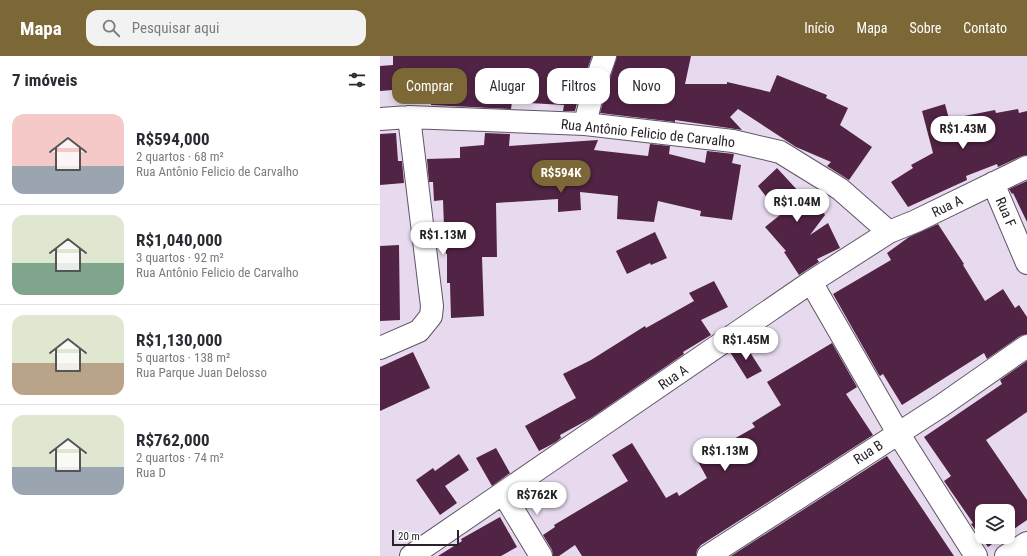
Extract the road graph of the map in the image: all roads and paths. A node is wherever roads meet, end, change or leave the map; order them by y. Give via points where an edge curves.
1 (605, 56) edge
2 (409, 117) junction
3 (380, 119) edge
4 (585, 124) junction
5 (1027, 167) edge
6 (993, 183) junction
7 (889, 232) junction
8 (1027, 263) edge
9 (811, 282) junction
10 (1027, 346) edge
11 (380, 348) edge
12 (898, 433) junction
13 (503, 493) junction
14 (1027, 543) edge
15 (411, 556) edge
16 (541, 556) edge
17 (708, 556) edge
18 (976, 556) edge
19 (1006, 556) edge

1 - 4 street
2 - 3 street, Rua Antônio Felicio de Carvalho
2 - 4 street, Rua Antônio Felicio de Carvalho
2 - 11 street via 432,306 431,316 419,331
4 - 7 street, Rua Antônio Felicio de Carvalho via 733,141 780,152 840,189
5 - 6 street, Rua A
6 - 7 street, Rua A
6 - 8 street, Rua F
7 - 9 street, Rua A
9 - 12 street
9 - 13 street, Rua A
10 - 12 street, Rua B
12 - 17 street, Rua B
12 - 18 street
13 - 15 street, Rua A
13 - 16 street
14 - 19 street

